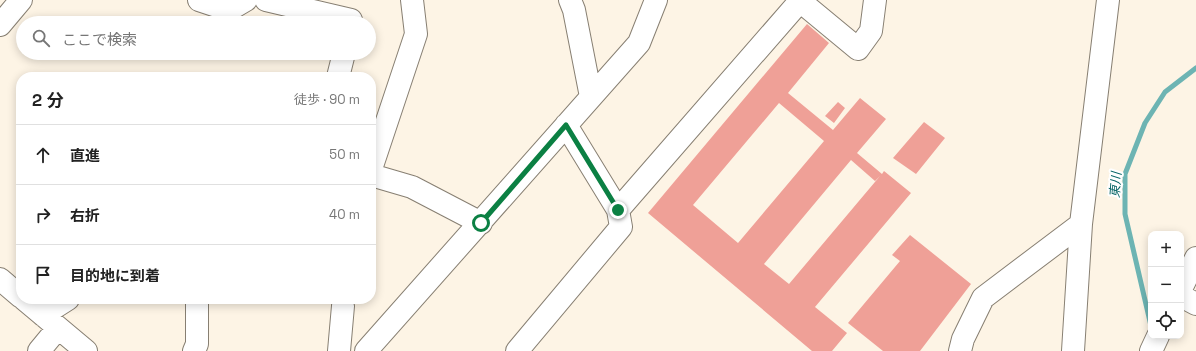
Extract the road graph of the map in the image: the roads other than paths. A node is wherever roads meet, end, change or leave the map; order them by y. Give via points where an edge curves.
1 (21, 0) edge
2 (199, 0) edge
3 (246, 0) edge
4 (266, 0) edge
5 (412, 0) edge
6 (570, 0) edge
7 (656, 0) edge
8 (875, 0) edge
9 (1108, 0) edge
10 (334, 16) edge
11 (0, 25) edge
12 (342, 60) edge
13 (339, 72) edge
14 (591, 97) junction
15 (566, 125) junction
16 (376, 154) edge
17 (376, 176) edge
18 (618, 210) junction
19 (481, 223) junction
20 (1081, 224) junction
21 (1196, 258) edge
22 (0, 279) edge
23 (1184, 283) edge
24 (16, 292) edge
25 (1184, 298) edge
26 (30, 304) edge
27 (64, 304) edge
28 (197, 304) edge
29 (1196, 304) edge
30 (343, 306) dead end
31 (51, 321) junction
32 (1157, 339) edge
33 (39, 351) edge
34 (86, 351) edge
35 (194, 351) edge
36 (339, 351) edge
37 (366, 351) edge
38 (517, 351) edge
39 (960, 351) edge
40 (1073, 351) edge
41 (1151, 351) edge

1 - 11 street
2 - 3 street via 229,10
4 - 10 street
5 - 16 street via 416,34
6 - 14 street
7 - 14 street via 639,43
8 - 18 street via 870,31 858,49 800,1
9 - 20 street
12 - 13 street
14 - 15 street
15 - 18 street
15 - 19 street
17 - 19 street via 412,187
18 - 38 street via 620,227
19 - 37 street
20 - 39 street via 983,298 963,339
20 - 40 street
21 - 23 street
22 - 24 street
25 - 29 street
26 - 31 street
27 - 31 street
28 - 35 street via 197,344
30 - 36 street
31 - 33 street
31 - 34 street
32 - 41 street

